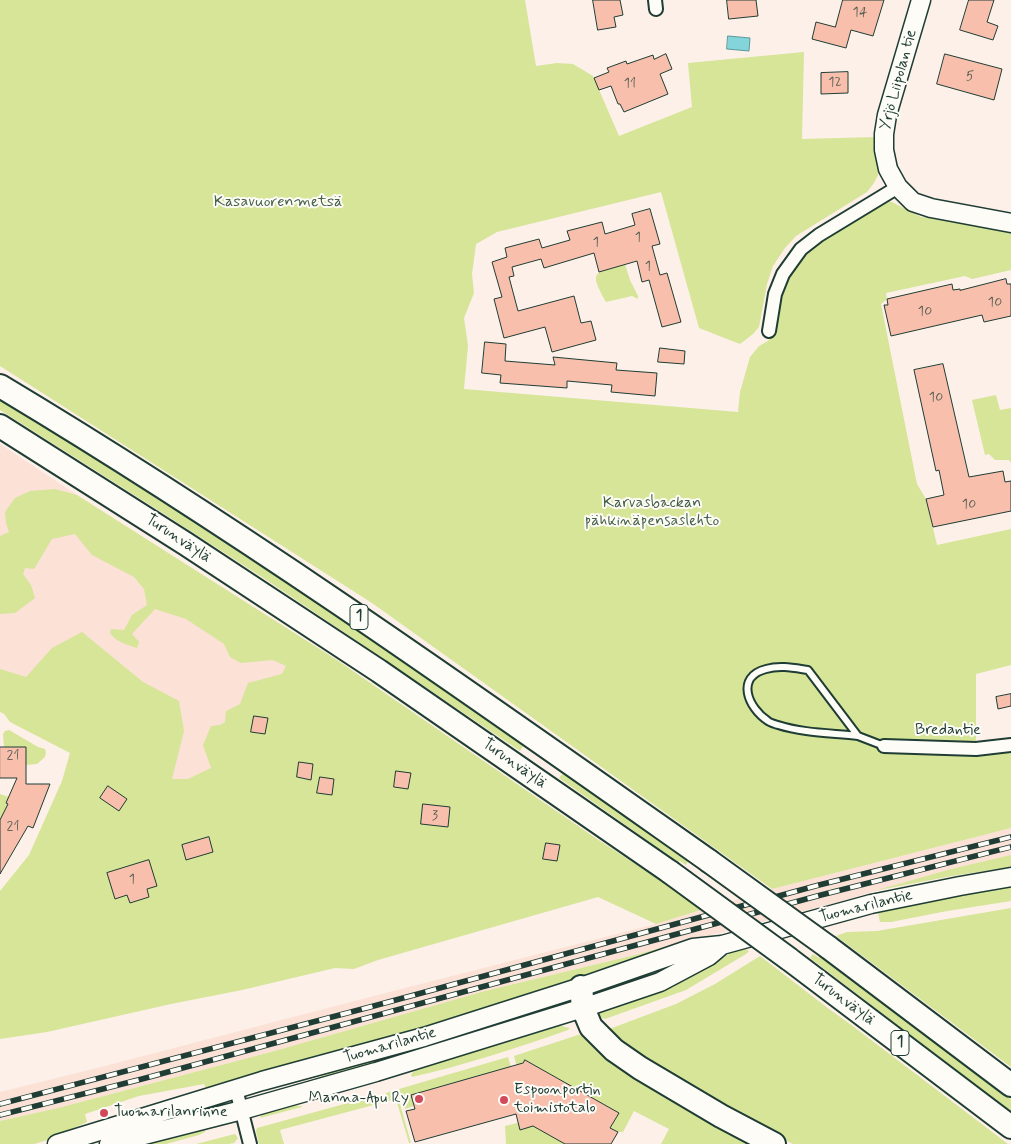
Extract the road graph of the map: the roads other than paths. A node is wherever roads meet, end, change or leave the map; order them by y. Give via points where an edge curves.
1 (921, 0) edge
2 (898, 187) junction
3 (1011, 223) edge
4 (769, 331) dead end
5 (0, 386) edge
6 (0, 426) edge
7 (858, 736) junction
8 (1011, 744) edge
9 (884, 746) joint
10 (1011, 877) edge
11 (582, 997) junction
12 (1011, 1085) edge
13 (236, 1089) junction
14 (242, 1110) junction
15 (1011, 1127) edge
16 (57, 1144) edge
17 (109, 1144) edge
18 (250, 1144) edge
19 (774, 1144) edge

1 - 2 main road, Yrjö Liipolan tie via 884,134 888,169
2 - 3 main road, Yrjö Liipolan tie via 913,202 931,208
2 - 4 street via 801,249 783,274 775,294
5 - 12 highway, Turunväylä / 1, bridge via 189,505 398,643 709,861
6 - 15 highway, Turunväylä / 1, bridge via 379,671 670,872
7 - 7 lane via 808,670 788,666 765,669 752,677 748,684 753,707 768,721 792,729
7 - 9 lane
8 - 9 street, Bredantie via 976,749
10 - 11 main road, Tuomarilantie via 871,904 722,945 709,956 660,982
11 - 13 main road, Tuomarilantie
11 - 14 main road, Tuomarilantie via 376,1072
11 - 19 highway via 591,1027 614,1050 721,1116
13 - 14 street
13 - 16 main road, Tuomarilantie
14 - 17 main road, Tuomarilantie
14 - 18 street

